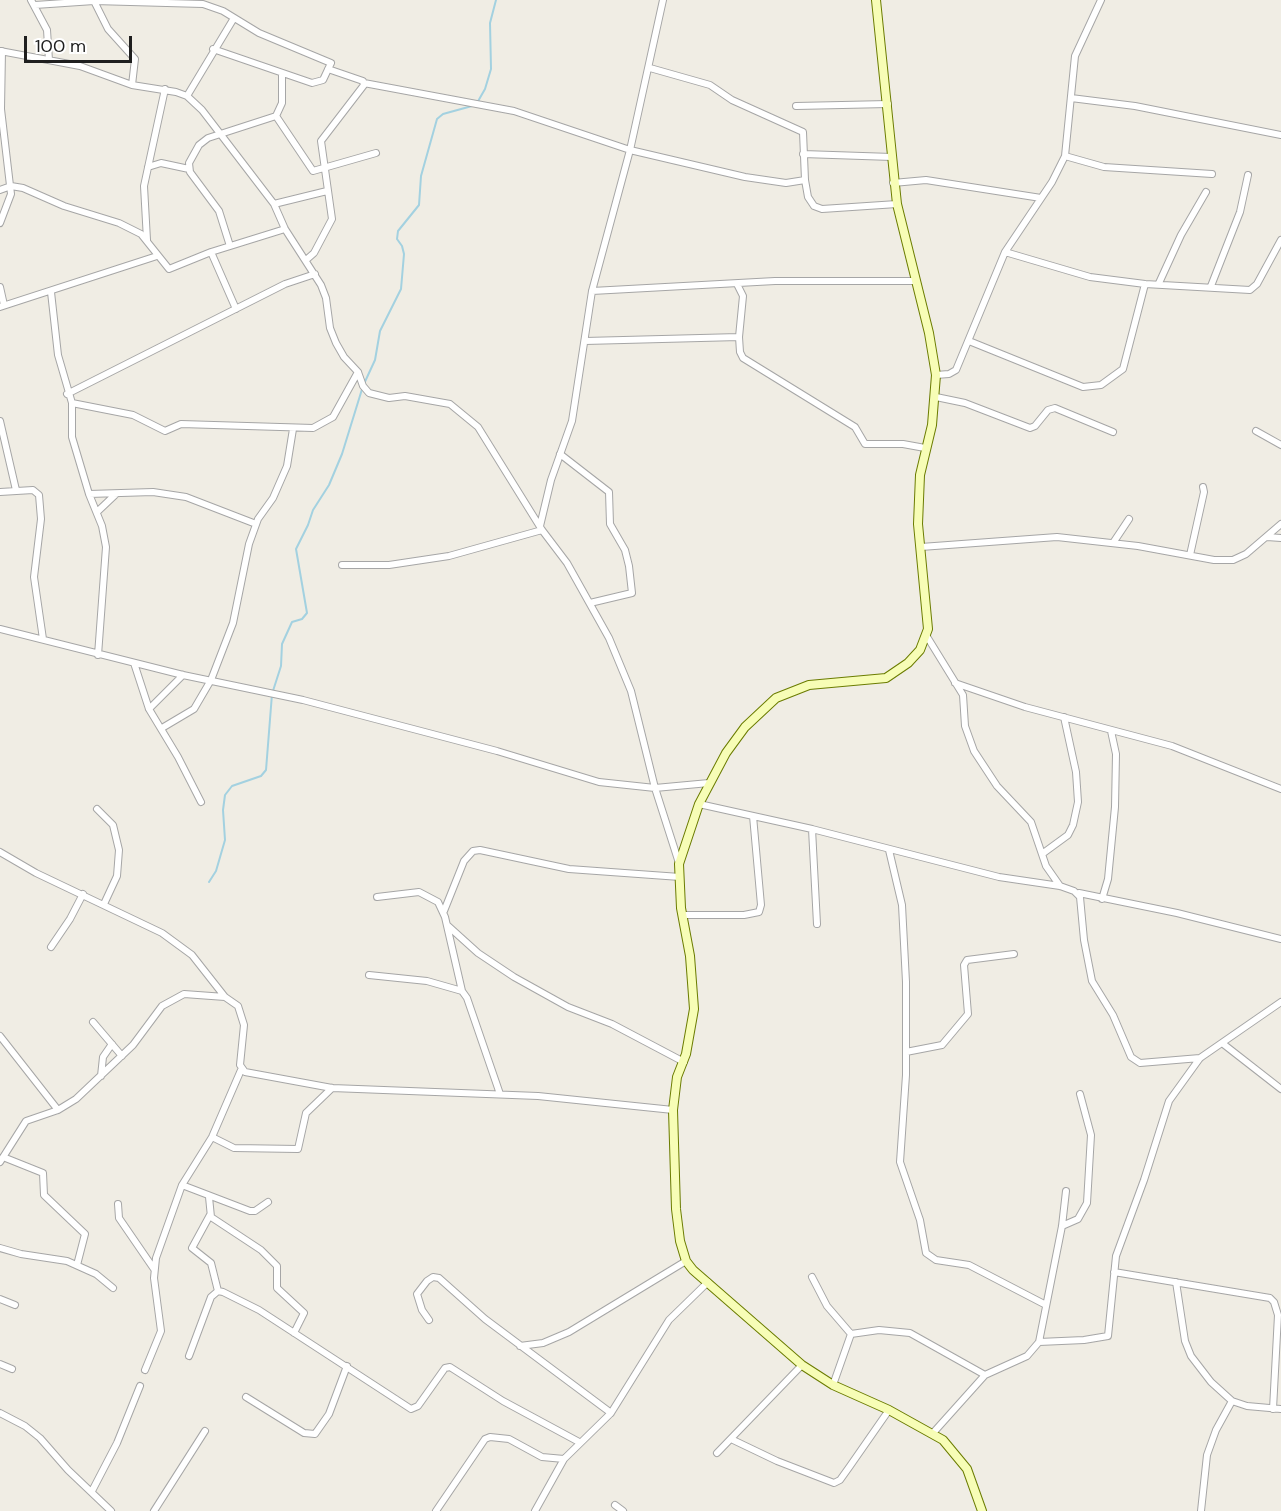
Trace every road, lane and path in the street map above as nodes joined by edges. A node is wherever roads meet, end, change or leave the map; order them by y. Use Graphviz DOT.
graph roads {
  1 [pos="663,0"];
  2 [pos="876,0"];
  3 [pos="1101,0"];
  4 [pos="94,1"];
  5 [pos="33,2"];
  6 [pos="44,2"];
  7 [pos="234,18"];
  8 [pos="213,49"];
  9 [pos="1,51"];
  10 [pos="49,60"];
  11 [pos="650,68"];
  12 [pos="328,69"];
  13 [pos="282,73"];
  14 [pos="364,83"];
  15 [pos="132,85"];
  16 [pos="165,89"];
  17 [pos="187,96"];
  18 [pos="1071,98"];
  19 [pos="888,104"];
  20 [pos="796,106"];
  21 [pos="276,116"];
  22 [pos="220,133"];
  23 [pos="1281,135"];
  24 [pos="630,150"];
  25 [pos="376,153"];
  26 [pos="803,154"];
  27 [pos="1065,156"];
  28 [pos="892,157"];
  29 [pos="148,167"];
  30 [pos="189,169"];
  31 [pos="324,169"];
  32 [pos="1212,174"];
  33 [pos="1248,175"];
  34 [pos="805,180"];
  35 [pos="893,183"];
  36 [pos="11,186"];
  37 [pos="0,190"];
  38 [pos="327,191"];
  39 [pos="1206,192"];
  40 [pos="1041,198"];
  41 [pos="274,204"];
  42 [pos="897,204"];
  43 [pos="0,224"];
  44 [pos="285,229"];
  45 [pos="147,240"];
  46 [pos="1281,240"];
  47 [pos="230,246"];
  48 [pos="211,252"];
  49 [pos="1005,252"];
  50 [pos="157,256"];
  51 [pos="306,260"];
  52 [pos="315,274"];
  53 [pos="915,281"];
  54 [pos="1159,283"];
  55 [pos="737,284"];
  56 [pos="1145,284"];
  57 [pos="1211,286"];
  58 [pos="0,287"];
  59 [pos="592,291"];
  60 [pos="51,292"];
  61 [pos="2,306"];
  62 [pos="236,309"];
  63 [pos="739,337"];
  64 [pos="585,341"];
  65 [pos="969,341"];
  66 [pos="358,372"];
  67 [pos="936,375"];
  68 [pos="68,394"];
  69 [pos="936,397"];
  70 [pos="72,404"];
  71 [pos="0,421"];
  72 [pos="293,429"];
  73 [pos="1256,431"];
  74 [pos="1113,432"];
  75 [pos="1281,445"];
  76 [pos="926,448"];
  77 [pos="560,454"];
  78 [pos="1203,487"];
  79 [pos="16,490"];
  80 [pos="0,492"];
  81 [pos="89,494"];
  82 [pos="117,494"];
  83 [pos="97,512"];
  84 [pos="1129,519"];
  85 [pos="256,524"];
  86 [pos="1281,524"];
  87 [pos="541,528"];
  88 [pos="1266,537"];
  89 [pos="1281,538"];
  90 [pos="1113,543"];
  91 [pos="921,547"];
  92 [pos="1190,555"];
  93 [pos="342,565"];
  94 [pos="590,603"];
  95 [pos="0,629"];
  96 [pos="926,634"];
  97 [pos="43,639"];
  98 [pos="98,655"];
  99 [pos="134,663"];
  100 [pos="183,675"];
  101 [pos="211,680"];
  102 [pos="955,683"];
  103 [pos="149,709"];
  104 [pos="1064,717"];
  105 [pos="162,728"];
  106 [pos="1111,731"];
  107 [pos="708,783"];
  108 [pos="655,788"];
  109 [pos="1281,789"];
  110 [pos="201,802"];
  111 [pos="699,804"];
  112 [pos="97,809"];
  113 [pos="753,816"];
  114 [pos="812,830"];
  115 [pos="889,850"];
  116 [pos="0,852"];
  117 [pos="1042,854"];
  118 [pos="680,864"];
  119 [pos="680,877"];
  120 [pos="1060,886"];
  121 [pos="1078,893"];
  122 [pos="83,894"];
  123 [pos="378,897"];
  124 [pos="1102,900"];
  125 [pos="104,904"];
  126 [pos="444,911"];
  127 [pos="682,915"];
  128 [pos="817,924"];
  129 [pos="447,926"];
  130 [pos="1281,939"];
  131 [pos="51,947"];
  132 [pos="1014,954"];
  133 [pos="369,975"];
  134 [pos="462,991"];
  135 [pos="225,997"];
  136 [pos="1281,1002"];
  137 [pos="93,1022"];
  138 [pos="0,1036"];
  139 [pos="1222,1043"];
  140 [pos="112,1044"];
  141 [pos="906,1052"];
  142 [pos="122,1056"];
  143 [pos="1200,1058"];
  144 [pos="684,1062"];
  145 [pos="241,1070"];
  146 [pos="100,1076"];
  147 [pos="332,1088"];
  148 [pos="1281,1089"];
  149 [pos="500,1094"];
  150 [pos="1080,1094"];
  151 [pos="58,1110"];
  152 [pos="673,1110"];
  153 [pos="212,1137"];
  154 [pos="2,1159"];
  155 [pos="182,1185"];
  156 [pos="1066,1191"];
  157 [pos="209,1197"];
  158 [pos="268,1202"];
  159 [pos="118,1204"];
  160 [pos="210,1215"];
  161 [pos="1062,1226"];
  162 [pos="0,1248"];
  163 [pos="686,1261"];
  164 [pos="76,1265"];
  165 [pos="153,1269"];
  166 [pos="1114,1272"];
  167 [pos="812,1277"];
  168 [pos="708,1282"];
  169 [pos="1176,1282"];
  170 [pos="113,1288"];
  171 [pos="218,1292"];
  172 [pos="0,1299"];
  173 [pos="15,1305"];
  174 [pos="1046,1305"];
  175 [pos="1279,1306"];
  176 [pos="429,1320"];
  177 [pos="294,1333"];
  178 [pos="851,1334"];
  179 [pos="1040,1342"];
  180 [pos="520,1346"];
  181 [pos="189,1356"];
  182 [pos="0,1364"];
  183 [pos="802,1365"];
  184 [pos="347,1366"];
  185 [pos="12,1369"];
  186 [pos="145,1370"];
  187 [pos="985,1376"];
  188 [pos="140,1386"];
  189 [pos="833,1386"];
  190 [pos="246,1397"];
  191 [pos="1232,1401"];
  192 [pos="1277,1409"];
  193 [pos="889,1410"];
  194 [pos="0,1413"];
  195 [pos="611,1413"];
  196 [pos="205,1431"];
  197 [pos="933,1433"];
  198 [pos="731,1439"];
  199 [pos="579,1442"];
  200 [pos="717,1453"];
  201 [pos="564,1459"];
  202 [pos="92,1491"];
  203 [pos="615,1505"];
  204 [pos="111,1511"];
  205 [pos="154,1511"];
  206 [pos="436,1511"];
  207 [pos="535,1511"];
  208 [pos="623,1511"];
  209 [pos="982,1511"];
  210 [pos="1201,1511"];
  1 -- 11 [label="street"];
  2 -- 19 [label="street"];
  3 -- 18 [label="street"];
  4 -- 6 [label="street"];
  4 -- 7 [label="street"];
  4 -- 15 [label="street"];
  5 -- 6 [label="street"];
  5 -- 10 [label="street"];
  7 -- 8 [label="street"];
  7 -- 12 [label="street"];
  8 -- 13 [label="street"];
  8 -- 17 [label="street"];
  9 -- 10 [label="street"];
  9 -- 36 [label="street"];
  10 -- 15 [label="street"];
  11 -- 24 [label="street"];
  11 -- 26 [label="street"];
  12 -- 13 [label="street"];
  12 -- 14 [label="street"];
  13 -- 21 [label="street"];
  14 -- 24 [label="street"];
  14 -- 31 [label="street"];
  15 -- 16 [label="street"];
  16 -- 17 [label="street"];
  16 -- 29 [label="street"];
  17 -- 22 [label="street"];
  18 -- 23 [label="street"];
  18 -- 27 [label="street"];
  19 -- 20 [label="street"];
  19 -- 28 [label="street"];
  21 -- 22 [label="street"];
  21 -- 31 [label="street"];
  22 -- 30 [label="street"];
  22 -- 41 [label="street"];
  24 -- 34 [label="street"];
  24 -- 59 [label="street"];
  25 -- 31 [label="street"];
  26 -- 28 [label="street"];
  26 -- 34 [label="street"];
  27 -- 32 [label="street"];
  27 -- 40 [label="street"];
  28 -- 35 [label="street"];
  29 -- 30 [label="street"];
  29 -- 45 [label="street"];
  30 -- 47 [label="street"];
  31 -- 38 [label="street"];
  33 -- 57 [label="street"];
  34 -- 42 [label="street"];
  35 -- 40 [label="street"];
  35 -- 42 [label="street"];
  36 -- 37 [label="street"];
  36 -- 43 [label="street"];
  36 -- 45 [label="street"];
  38 -- 41 [label="street"];
  38 -- 51 [label="street"];
  39 -- 54 [label="street"];
  40 -- 49 [label="street"];
  41 -- 44 [label="street"];
  42 -- 53 [label="street"];
  44 -- 47 [label="street"];
  44 -- 51 [label="street"];
  45 -- 50 [label="street"];
  46 -- 57 [label="street"];
  47 -- 48 [label="street"];
  48 -- 50 [label="street"];
  48 -- 62 [label="street"];
  49 -- 56 [label="street"];
  49 -- 65 [label="street"];
  50 -- 60 [label="street"];
  51 -- 52 [label="street"];
  52 -- 62 [label="street"];
  52 -- 66 [label="street"];
  53 -- 55 [label="street"];
  53 -- 67 [label="street"];
  54 -- 56 [label="street"];
  54 -- 57 [label="street"];
  55 -- 59 [label="street"];
  55 -- 63 [label="street"];
  56 -- 65 [label="street"];
  58 -- 61 [label="street"];
  59 -- 64 [label="street"];
  60 -- 61 [label="street"];
  60 -- 68 [label="street"];
  62 -- 68 [label="street"];
  63 -- 64 [label="street"];
  63 -- 76 [label="street"];
  64 -- 77 [label="street"];
  65 -- 67 [label="street"];
  66 -- 72 [label="street"];
  66 -- 87 [label="street"];
  67 -- 69 [label="street"];
  68 -- 70 [label="street"];
  69 -- 74 [label="street"];
  69 -- 76 [label="street"];
  70 -- 72 [label="street"];
  70 -- 81 [label="street"];
  71 -- 79 [label="street"];
  72 -- 85 [label="street"];
  73 -- 75 [label="street"];
  76 -- 91 [label="street"];
  77 -- 87 [label="street"];
  77 -- 94 [label="street"];
  78 -- 92 [label="street"];
  79 -- 80 [label="street"];
  79 -- 97 [label="street"];
  81 -- 82 [label="street"];
  81 -- 83 [label="street"];
  82 -- 83 [label="street"];
  82 -- 85 [label="street"];
  83 -- 98 [label="street"];
  84 -- 90 [label="street"];
  85 -- 101 [label="street"];
  86 -- 88 [label="street"];
  87 -- 93 [label="street"];
  87 -- 94 [label="street"];
  88 -- 89 [label="street"];
  88 -- 92 [label="street"];
  90 -- 91 [label="street"];
  90 -- 92 [label="street"];
  91 -- 96 [label="street"];
  94 -- 108 [label="street"];
  95 -- 97 [label="street"];
  96 -- 102 [label="street"];
  96 -- 107 [label="street"];
  97 -- 98 [label="street"];
  98 -- 99 [label="street"];
  99 -- 100 [label="street"];
  99 -- 103 [label="street"];
  100 -- 101 [label="street"];
  100 -- 103 [label="street"];
  101 -- 105 [label="street"];
  101 -- 108 [label="street"];
  102 -- 104 [label="street"];
  102 -- 117 [label="street"];
  103 -- 105 [label="street"];
  104 -- 106 [label="street"];
  104 -- 117 [label="street"];
  105 -- 110 [label="street"];
  106 -- 109 [label="street"];
  106 -- 124 [label="street"];
  107 -- 108 [label="street"];
  107 -- 111 [label="street"];
  108 -- 118 [label="street"];
  111 -- 113 [label="street"];
  111 -- 118 [label="street"];
  112 -- 125 [label="street"];
  113 -- 114 [label="street"];
  113 -- 127 [label="street"];
  114 -- 115 [label="street"];
  114 -- 128 [label="street"];
  115 -- 120 [label="street"];
  115 -- 141 [label="street"];
  116 -- 122 [label="street"];
  117 -- 120 [label="street"];
  118 -- 119 [label="street"];
  119 -- 126 [label="street"];
  119 -- 127 [label="street"];
  120 -- 121 [label="street"];
  121 -- 124 [label="street"];
  121 -- 143 [label="street"];
  122 -- 125 [label="street"];
  122 -- 131 [label="street"];
  123 -- 126 [label="street"];
  124 -- 130 [label="street"];
  125 -- 135 [label="street"];
  126 -- 129 [label="street"];
  127 -- 144 [label="street"];
  129 -- 134 [label="street"];
  129 -- 144 [label="street"];
  132 -- 141 [label="street"];
  133 -- 134 [label="street"];
  134 -- 149 [label="street"];
  135 -- 142 [label="street"];
  135 -- 145 [label="street"];
  136 -- 139 [label="street"];
  137 -- 140 [label="street"];
  138 -- 151 [label="street"];
  139 -- 143 [label="street"];
  139 -- 148 [label="street"];
  140 -- 142 [label="street"];
  140 -- 146 [label="street"];
  141 -- 174 [label="street"];
  142 -- 146 [label="street"];
  143 -- 166 [label="street"];
  144 -- 152 [label="street"];
  145 -- 147 [label="street"];
  145 -- 153 [label="street"];
  146 -- 151 [label="street"];
  147 -- 149 [label="street"];
  147 -- 153 [label="street"];
  149 -- 152 [label="street"];
  150 -- 161 [label="street"];
  151 -- 154 [label="street"];
  152 -- 163 [label="street"];
  153 -- 155 [label="street"];
  154 -- 164 [label="street"];
  155 -- 157 [label="street"];
  155 -- 165 [label="street"];
  156 -- 161 [label="street"];
  157 -- 158 [label="street"];
  157 -- 160 [label="street"];
  159 -- 165 [label="street"];
  160 -- 171 [label="street"];
  160 -- 177 [label="street"];
  161 -- 174 [label="street"];
  162 -- 164 [label="street"];
  163 -- 168 [label="street"];
  163 -- 180 [label="street"];
  164 -- 170 [label="street"];
  165 -- 186 [label="street"];
  166 -- 169 [label="street"];
  166 -- 179 [label="street"];
  167 -- 178 [label="street"];
  168 -- 183 [label="street"];
  168 -- 195 [label="street"];
  169 -- 175 [label="street"];
  169 -- 191 [label="street"];
  171 -- 177 [label="street"];
  171 -- 181 [label="street"];
  172 -- 173 [label="street"];
  174 -- 179 [label="street"];
  175 -- 192 [label="street"];
  176 -- 180 [label="street"];
  177 -- 184 [label="street"];
  178 -- 187 [label="street"];
  178 -- 189 [label="street"];
  179 -- 187 [label="street"];
  180 -- 195 [label="street"];
  182 -- 185 [label="street"];
  183 -- 189 [label="street"];
  183 -- 198 [label="street"];
  184 -- 190 [label="street"];
  184 -- 199 [label="street"];
  187 -- 197 [label="street"];
  188 -- 202 [label="street"];
  189 -- 193 [label="street"];
  191 -- 192 [label="street"];
  191 -- 210 [label="street"];
  193 -- 197 [label="street"];
  193 -- 198 [label="street"];
  194 -- 202 [label="street"];
  195 -- 199 [label="street"];
  196 -- 205 [label="street"];
  197 -- 209 [label="street"];
  198 -- 200 [label="street"];
  199 -- 201 [label="street"];
  201 -- 206 [label="street"];
  201 -- 207 [label="street"];
  202 -- 204 [label="street"];
  203 -- 208 [label="street"];
}
